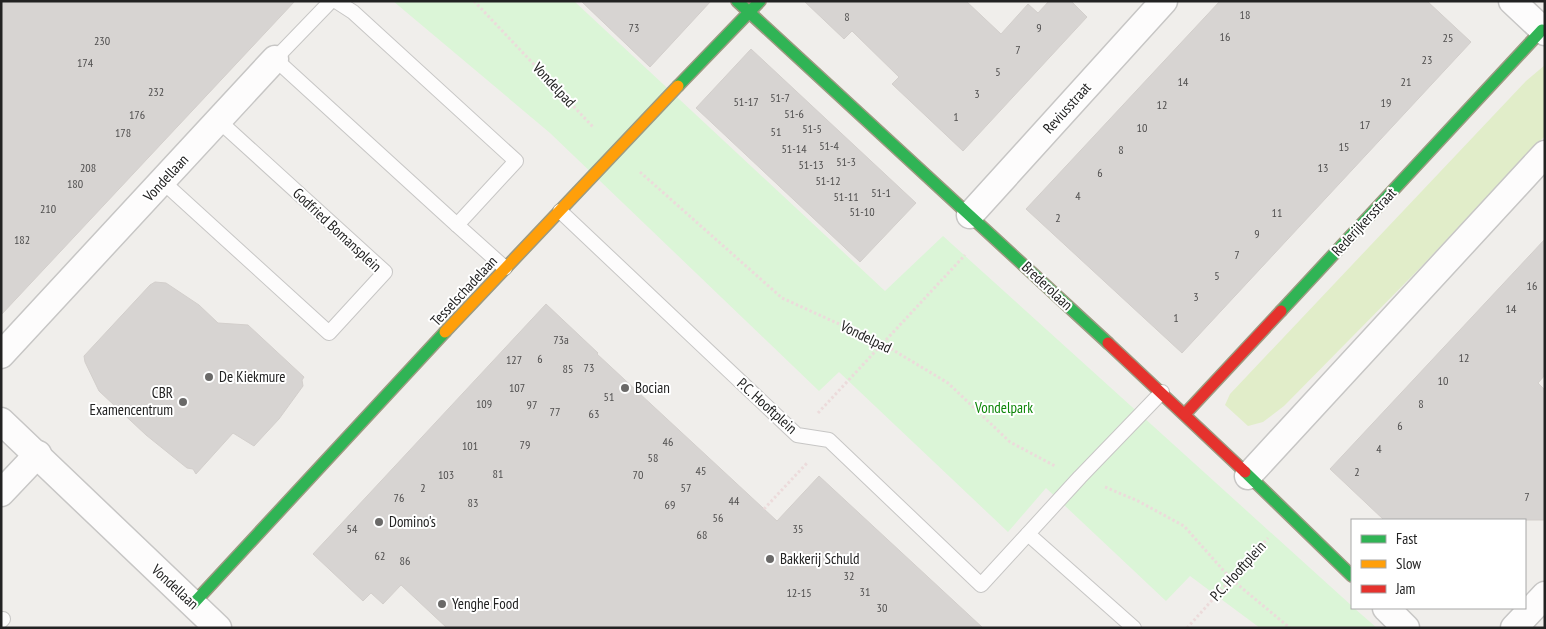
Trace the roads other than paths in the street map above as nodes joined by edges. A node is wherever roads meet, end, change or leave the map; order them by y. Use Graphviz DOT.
graph roads {
  1 [pos="331,1"];
  2 [pos="336,1"];
  3 [pos="737,1"];
  4 [pos="760,1"];
  5 [pos="1164,1"];
  6 [pos="1512,1"];
  7 [pos="750,12"];
  8 [pos="1544,31"];
  9 [pos="275,59"];
  10 [pos="218,121"];
  11 [pos="1545,154"];
  12 [pos="162,181"];
  13 [pos="560,211"];
  14 [pos="978,223"];
  15 [pos="457,225"];
  16 [pos="505,268"];
  17 [pos="1,355"];
  18 [pos="1162,392"];
  19 [pos="1185,414"];
  20 [pos="1,421"];
  21 [pos="38,454"];
  22 [pos="1248,476"];
  23 [pos="1,493"];
  24 [pos="1028,534"];
  25 [pos="1351,575"];
  26 [pos="1545,594"];
  27 [pos="193,604"];
  28 [pos="1387,609"];
  29 [pos="218,628"];
  30 [pos="1134,628"];
  31 [pos="1406,628"];
  32 [pos="1514,628"];
  1 -- 9 [label="lane, Vondellaan"];
  2 -- 15 [label="lane"];
  3 -- 7 [label="street, Brederolaan"];
  4 -- 7 [label="street, Tesselschadelaan"];
  5 -- 14 [label="street, Reviusstraat"];
  6 -- 8 [label="street"];
  7 -- 13 [label="street, Tesselschadelaan"];
  7 -- 14 [label="street, Brederolaan"];
  8 -- 19 [label="street, Rederijkersstraat"];
  9 -- 10 [label="street, Vondellaan"];
  9 -- 15 [label="lane"];
  10 -- 12 [label="street, Vondellaan"];
  10 -- 12 [label="lane, Godfried Bomansplein"];
  11 -- 22 [label="street"];
  12 -- 17 [label="street, Vondellaan"];
  13 -- 16 [label="street, Tesselschadelaan"];
  13 -- 24 [label="lane, P.C. Hooftplein"];
  14 -- 18 [label="street, Brederolaan"];
  15 -- 16 [label="lane"];
  16 -- 27 [label="street, Tesselschadelaan"];
  18 -- 19 [label="street, Brederolaan"];
  18 -- 24 [label="lane"];
  19 -- 22 [label="street, Brederolaan"];
  20 -- 21 [label="street, Vondellaan"];
  21 -- 23 [label="street"];
  21 -- 27 [label="street, Vondellaan"];
  22 -- 25 [label="street, Brederolaan"];
  24 -- 30 [label="lane"];
  26 -- 32 [label="street"];
  27 -- 29 [label="street, Vondellaan"];
  28 -- 31 [label="street"];
}
